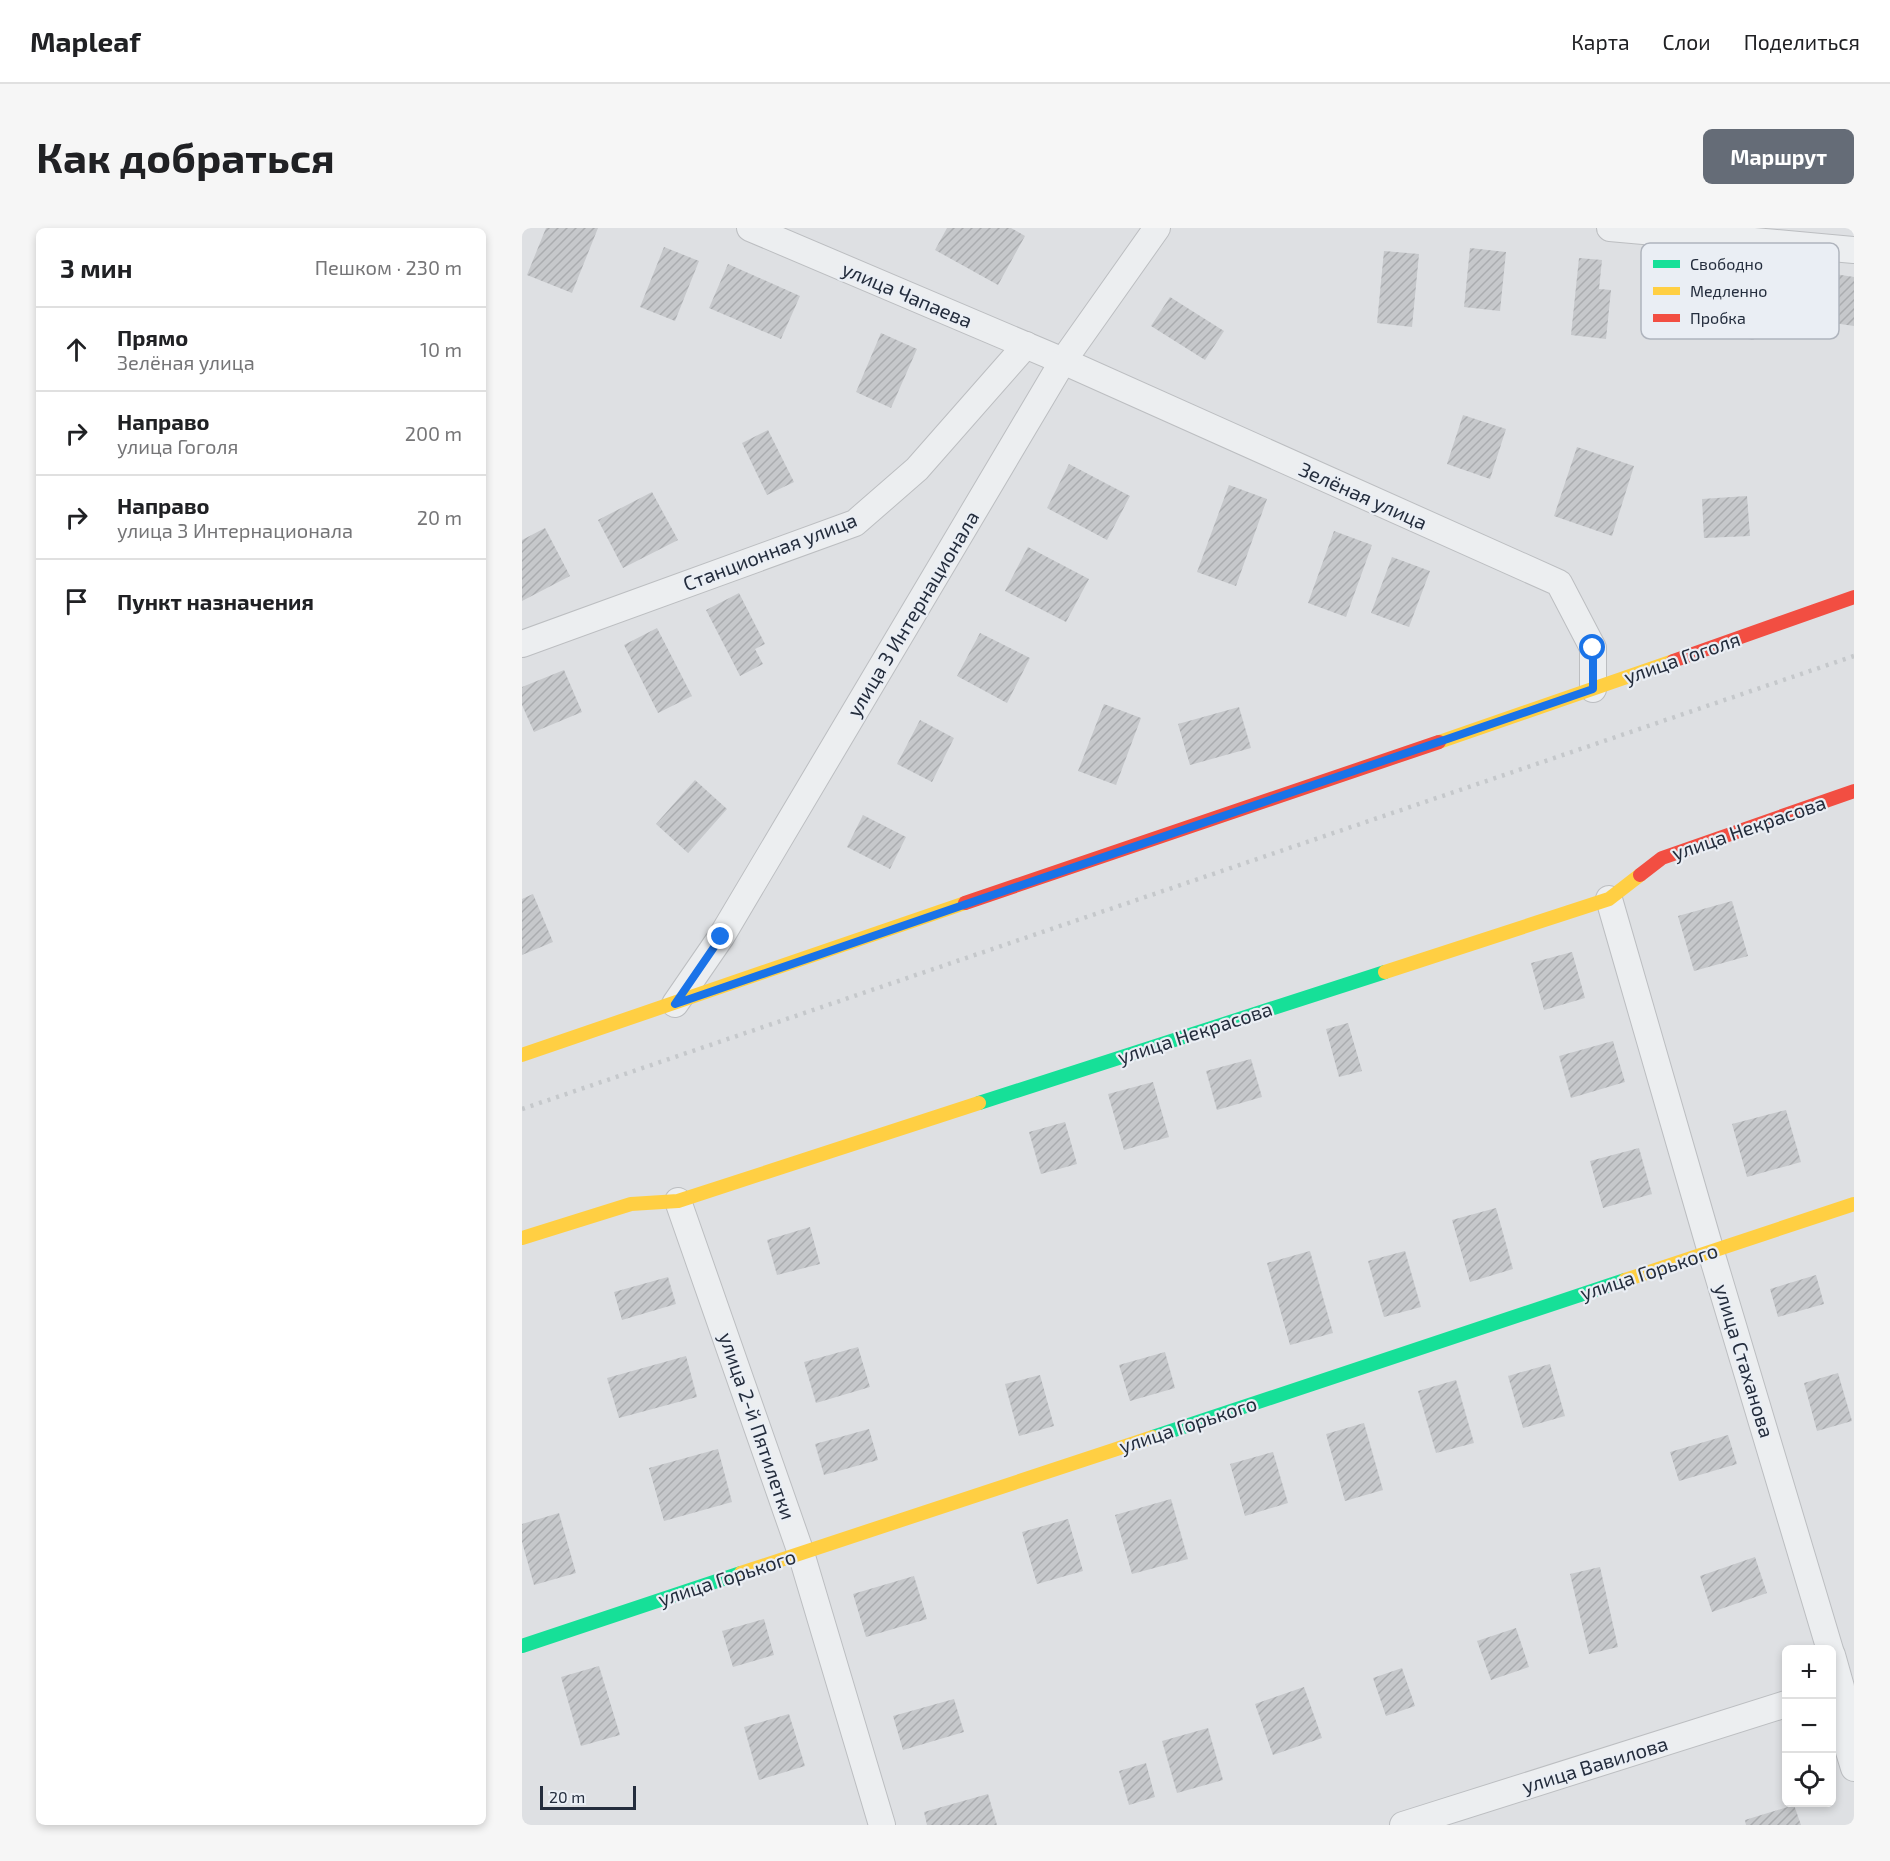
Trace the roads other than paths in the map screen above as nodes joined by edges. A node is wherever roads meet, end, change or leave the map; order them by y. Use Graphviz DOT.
graph roads {
  1 [pos="750,228"];
  2 [pos="1157,228"];
  3 [pos="1610,228"];
  4 [pos="1776,243"];
  5 [pos="1839,249"];
  6 [pos="1854,250"];
  7 [pos="1026,345"];
  8 [pos="1063,361"];
  9 [pos="1854,597"];
  10 [pos="522,644"];
  11 [pos="1593,689"];
  12 [pos="1854,791"];
  13 [pos="1608,899"];
  14 [pos="675,1004"];
  15 [pos="522,1055"];
  16 [pos="678,1201"];
  17 [pos="1854,1204"];
  18 [pos="522,1238"];
  19 [pos="1711,1252"];
  20 [pos="801,1553"];
  21 [pos="1829,1645"];
  22 [pos="522,1646"];
  23 [pos="1836,1668"];
  24 [pos="1842,1687"];
  25 [pos="1782,1705"];
  26 [pos="1854,1768"];
  27 [pos="882,1825"];
  28 [pos="1403,1825"];
  1 -- 7 [label="street, улица Чапаева"];
  2 -- 8 [label="street, улица 3 Интернационала"];
  3 -- 4 [label="street"];
  5 -- 6 [label="street"];
  7 -- 8 [label="street, улица Чапаева"];
  7 -- 10 [label="street, Станционная улица"];
  8 -- 11 [label="street, Зелёная улица"];
  8 -- 14 [label="street, улица 3 Интернационала"];
  9 -- 11 [label="street, улица Гоголя"];
  11 -- 14 [label="street, улица Гоголя"];
  12 -- 13 [label="street, улица Некрасова"];
  13 -- 16 [label="street, улица Некрасова"];
  13 -- 19 [label="street, улица Стаханова"];
  14 -- 15 [label="street, улица Гоголя"];
  16 -- 18 [label="street, улица Некрасова"];
  16 -- 20 [label="street, улица 2-й Пятилетки"];
  17 -- 19 [label="street, улица Горького"];
  19 -- 20 [label="street, улица Горького"];
  19 -- 21 [label="street, улица Стаханова"];
  20 -- 22 [label="street, улица Горького"];
  20 -- 27 [label="street, улица 2-й Пятилетки"];
  23 -- 24 [label="street"];
  24 -- 26 [label="street"];
  25 -- 28 [label="street, улица Вавилова"];
}
